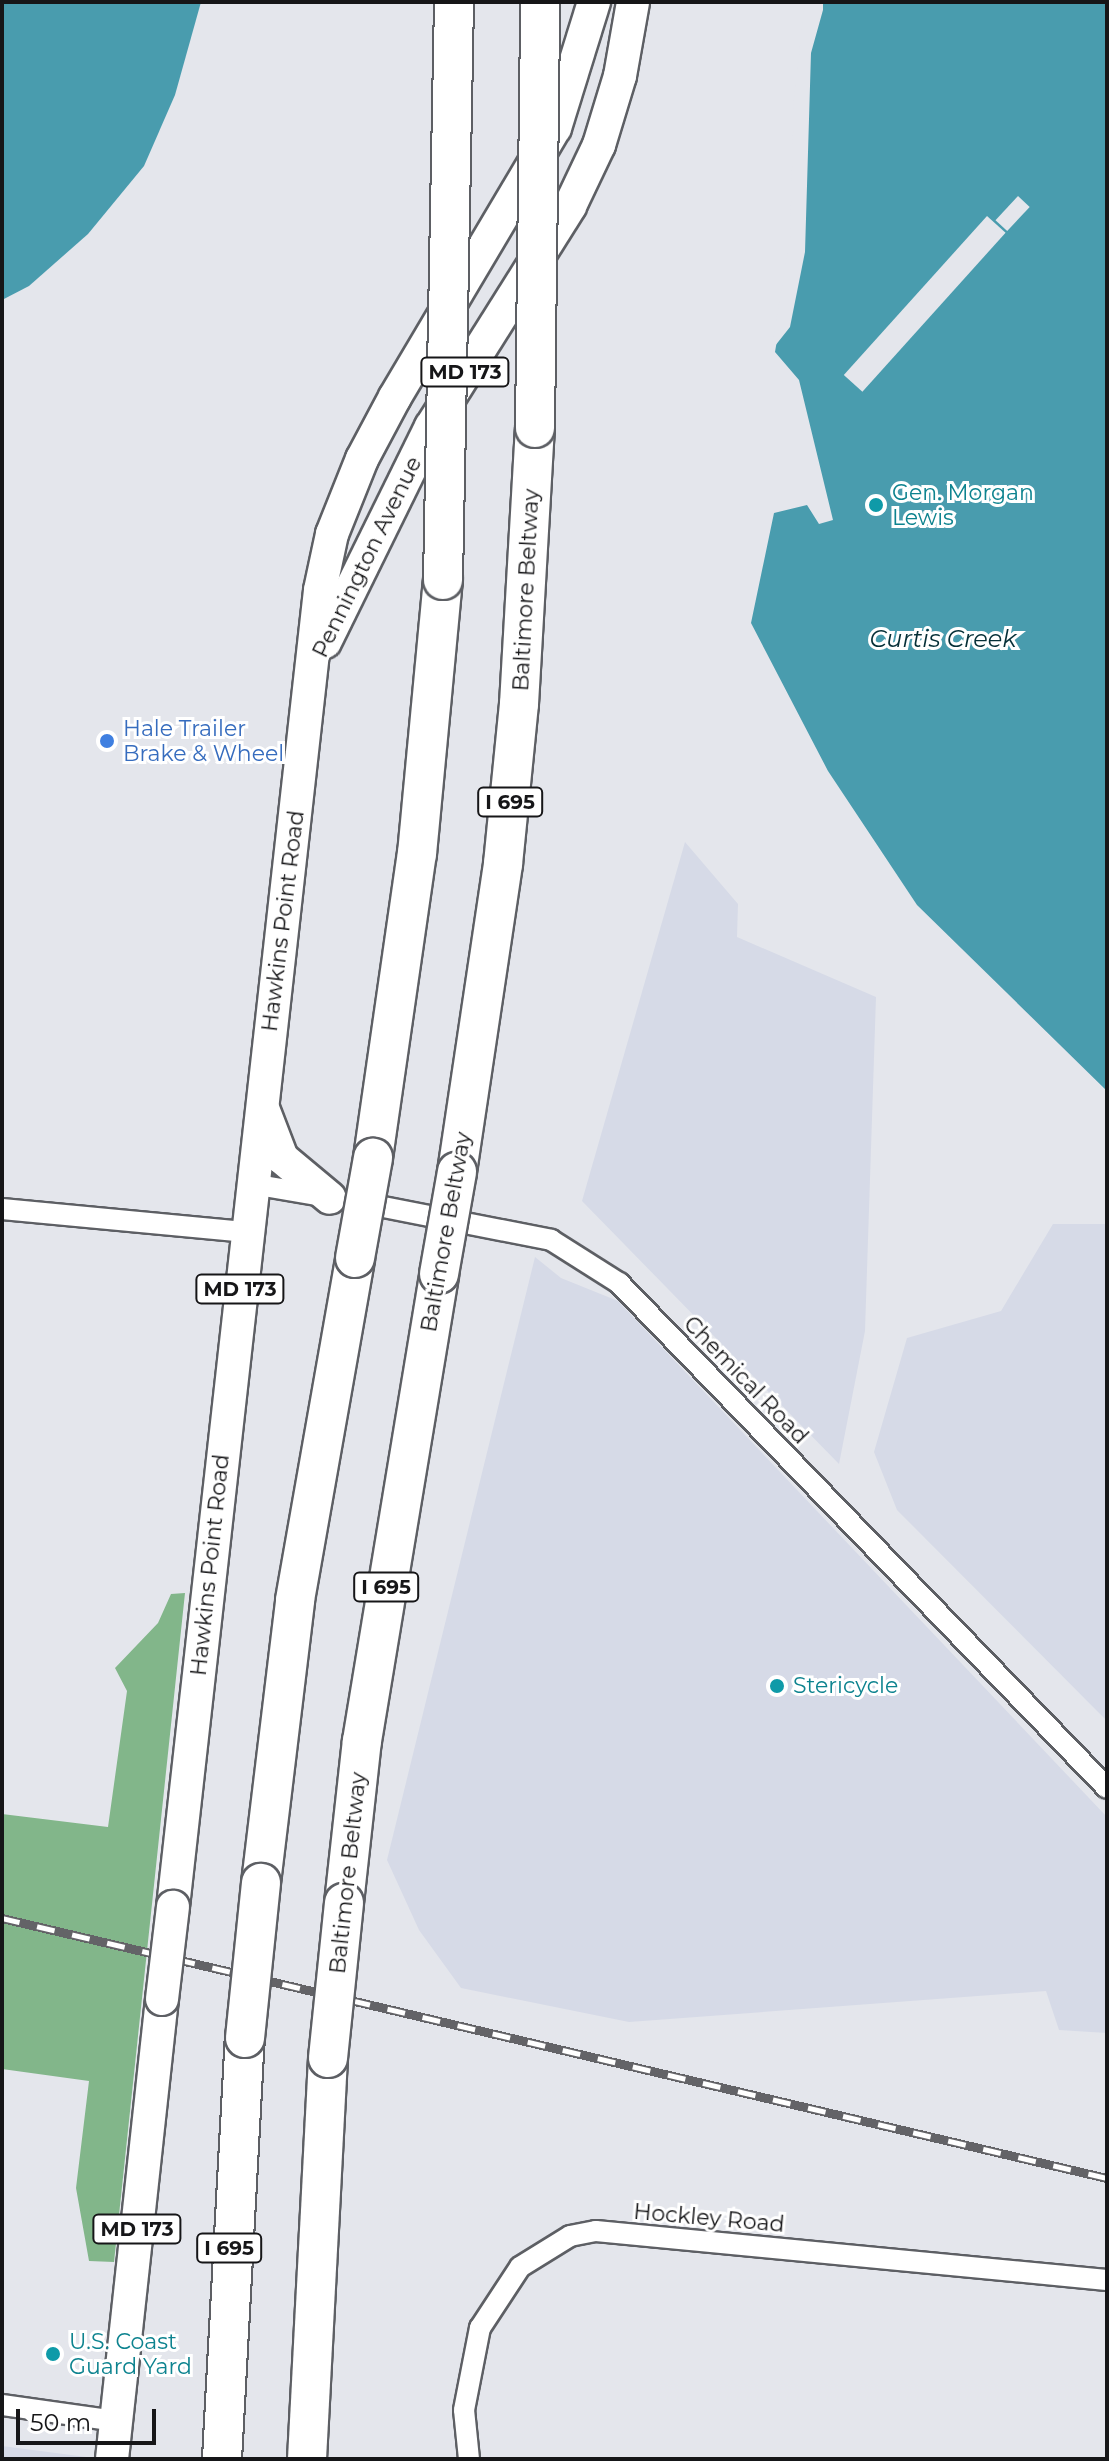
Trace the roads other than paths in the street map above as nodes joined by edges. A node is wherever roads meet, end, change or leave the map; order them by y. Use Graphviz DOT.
graph roads {
  1 [pos="454,2"];
  2 [pos="540,2"];
  3 [pos="594,2"];
  4 [pos="633,2"];
  5 [pos="313,671"];
  6 [pos="261,1105"];
  7 [pos="252,1184"];
  8 [pos="330,1198"];
  9 [pos="2,1209"];
  10 [pos="247,1232"];
  11 [pos="1107,1788"];
  12 [pos="1107,2280"];
  13 [pos="2,2405"];
  14 [pos="116,2421"];
  15 [pos="112,2459"];
  16 [pos="222,2459"];
  17 [pos="307,2459"];
  18 [pos="469,2459"];
  1 -- 16 [label="highway, I 695, bridge"];
  2 -- 17 [label="highway, Baltimore Beltway / I 695, bridge"];
  3 -- 5 [label="main road, Pennington Avenue / MD 173"];
  4 -- 5 [label="main road, Pennington Avenue / MD 173"];
  5 -- 6 [label="main road, Hawkins Point Road / MD 173"];
  6 -- 7 [label="main road, Hawkins Point Road / MD 173"];
  6 -- 8 [label="main road"];
  7 -- 8 [label="street, Chemical Road"];
  7 -- 10 [label="main road, Hawkins Point Road / MD 173"];
  8 -- 11 [label="street, Chemical Road"];
  9 -- 10 [label="street"];
  10 -- 14 [label="main road, Hawkins Point Road / MD 173, bridge"];
  12 -- 18 [label="street, Hockley Road"];
  13 -- 14 [label="street"];
  14 -- 15 [label="main road, Hawkins Point Road / MD 173"];
}
